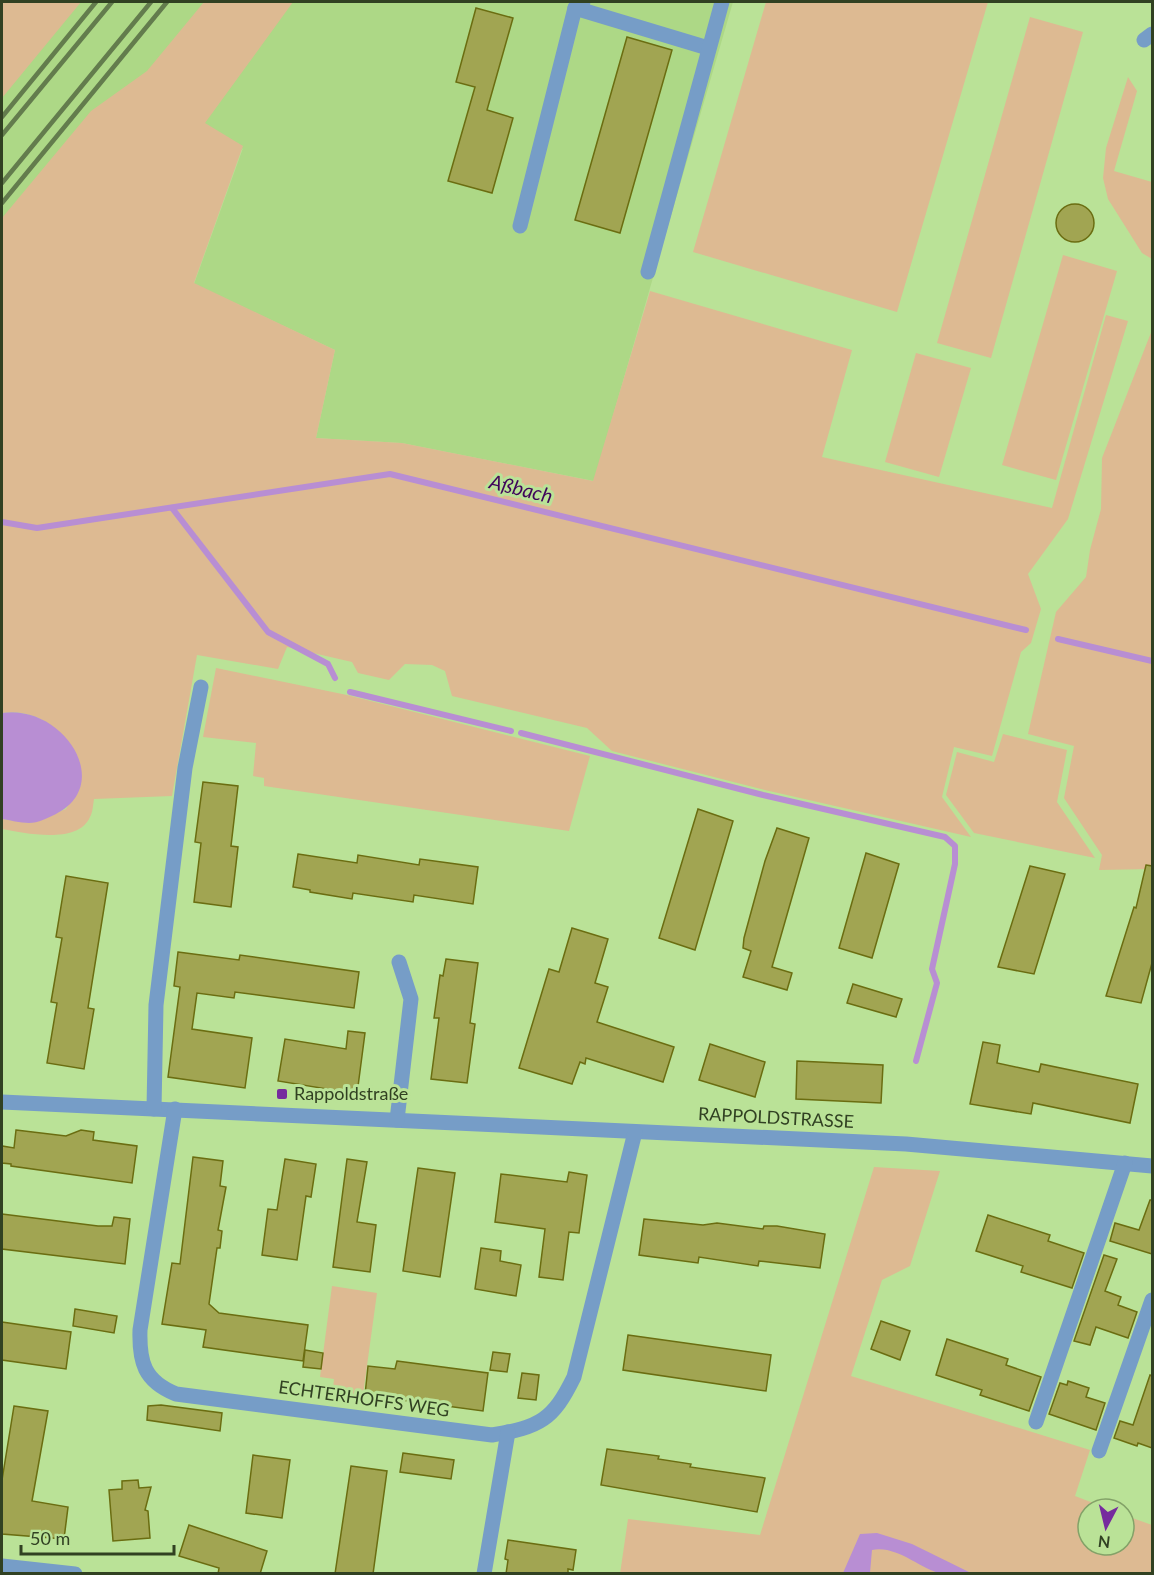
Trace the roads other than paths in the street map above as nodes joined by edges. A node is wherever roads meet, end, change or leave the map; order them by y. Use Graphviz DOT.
graph roads {
  1 [pos="722,2"];
  2 [pos="579,5"];
  3 [pos="708,48"];
  4 [pos="520,226"];
  5 [pos="648,272"];
  6 [pos="201,687"];
  7 [pos="399,962"];
  8 [pos="2,1102"];
  9 [pos="154,1109"];
  10 [pos="175,1110"];
  11 [pos="397,1120"];
  12 [pos="636,1132"];
  13 [pos="1125,1163"];
  14 [pos="1152,1166"];
  15 [pos="1152,1300"];
  16 [pos="1036,1422"];
  17 [pos="508,1432"];
  18 [pos="1099,1451"];
  19 [pos="2,1566"];
  20 [pos="75,1574"];
  21 [pos="484,1574"];
  1 -- 3 [label="street"];
  2 -- 3 [label="street"];
  2 -- 4 [label="street"];
  3 -- 5 [label="street"];
  6 -- 9 [label="street"];
  7 -- 11 [label="street"];
  8 -- 9 [label="street, RAPPOLDSTRASSE"];
  9 -- 10 [label="street, RAPPOLDSTRASSE"];
  10 -- 11 [label="street, RAPPOLDSTRASSE"];
  10 -- 17 [label="street, ECHTERHOFFS WEG"];
  11 -- 12 [label="street, RAPPOLDSTRASSE"];
  12 -- 13 [label="street, RAPPOLDSTRASSE"];
  12 -- 17 [label="street, ECHTERHOFFS WEG"];
  13 -- 14 [label="street, RAPPOLDSTRASSE"];
  13 -- 16 [label="street"];
  15 -- 18 [label="street"];
  17 -- 21 [label="street"];
  19 -- 20 [label="street"];
}
